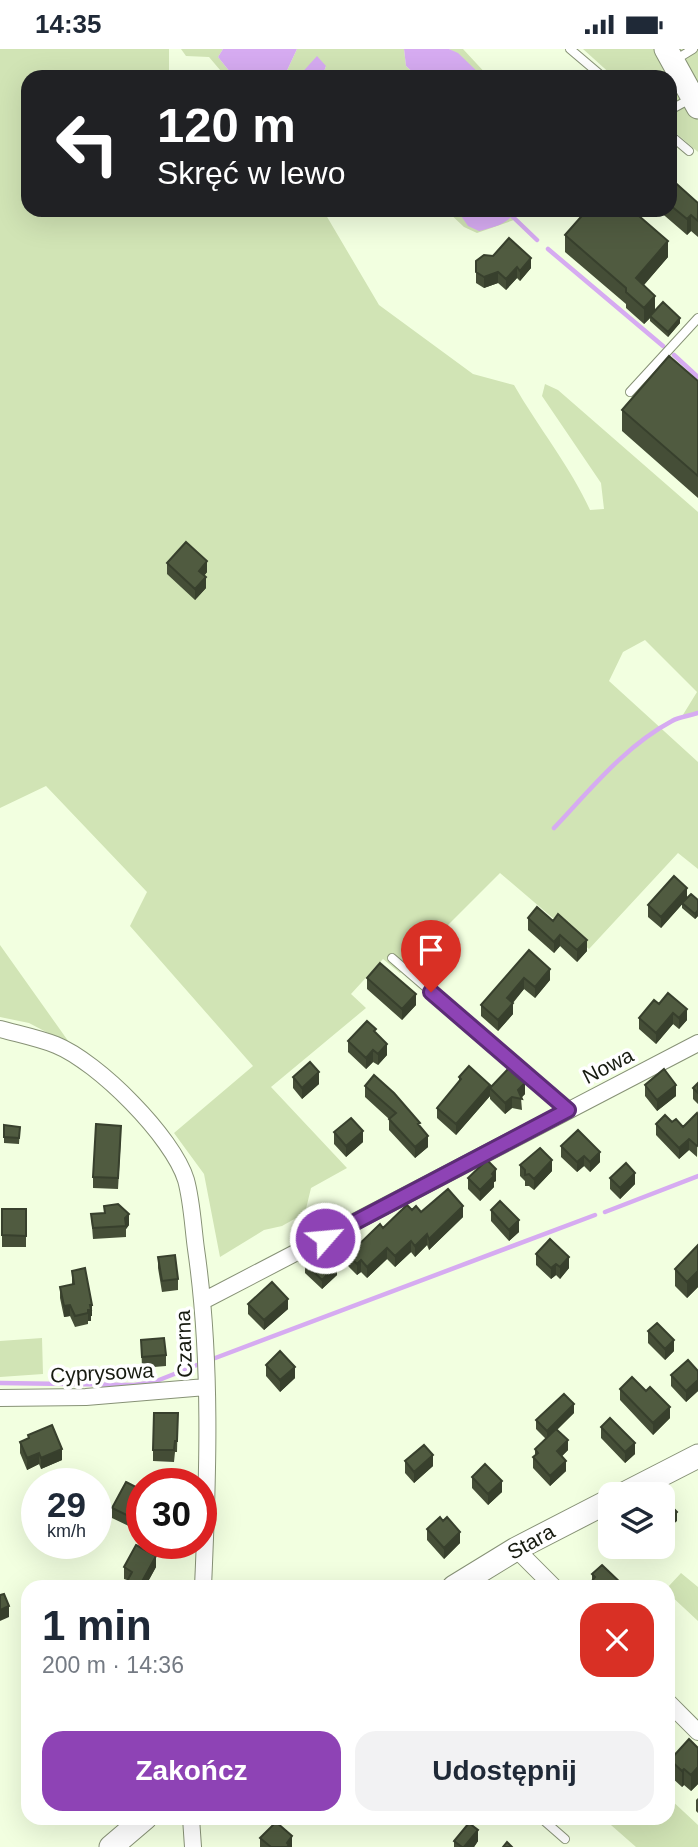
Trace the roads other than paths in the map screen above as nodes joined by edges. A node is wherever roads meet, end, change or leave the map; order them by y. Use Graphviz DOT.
graph roads {
  1 [pos="570,49"];
  2 [pos="693,49"];
  3 [pos="669,55"];
  4 [pos="595,70"];
  5 [pos="695,102"];
  6 [pos="677,108"];
  7 [pos="677,141"];
  8 [pos="689,151"];
  9 [pos="698,318"];
  10 [pos="630,392"];
  11 [pos="392,958"];
  12 [pos="0,1029"];
  13 [pos="698,1043"];
  14 [pos="568,1110"];
  15 [pos="203,1301"];
  16 [pos="206,1387"];
  17 [pos="0,1398"];
  18 [pos="698,1456"];
  19 [pos="647,1482"];
  20 [pos="598,1507"];
  21 [pos="516,1549"];
  22 [pos="203,1580"];
  23 [pos="465,1580"];
  24 [pos="547,1580"];
  25 [pos="675,1709"];
  26 [pos="698,1732"];
  27 [pos="137,1825"];
  28 [pos="191,1825"];
  29 [pos="549,1825"];
  30 [pos="565,1839"];
  31 [pos="111,1847"];
  32 [pos="193,1847"];
  1 -- 4 [label="lane"];
  2 -- 3 [label="lane"];
  3 -- 5 [label="street"];
  5 -- 6 [label="lane"];
  7 -- 8 [label="lane"];
  9 -- 10 [label="lane"];
  11 -- 14 [label="lane"];
  12 -- 15 [label="street, Czarna"];
  13 -- 14 [label="street, Nowa"];
  14 -- 15 [label="street, Nowa"];
  15 -- 16 [label="street, Czarna"];
  16 -- 17 [label="street, Cyprysowa"];
  16 -- 22 [label="street, Czarna"];
  18 -- 19 [label="street"];
  20 -- 21 [label="street, Stara"];
  21 -- 23 [label="street, Stara"];
  21 -- 24 [label="street"];
  25 -- 26 [label="street"];
  27 -- 31 [label="street"];
  28 -- 32 [label="street"];
  29 -- 30 [label="lane"];
}
